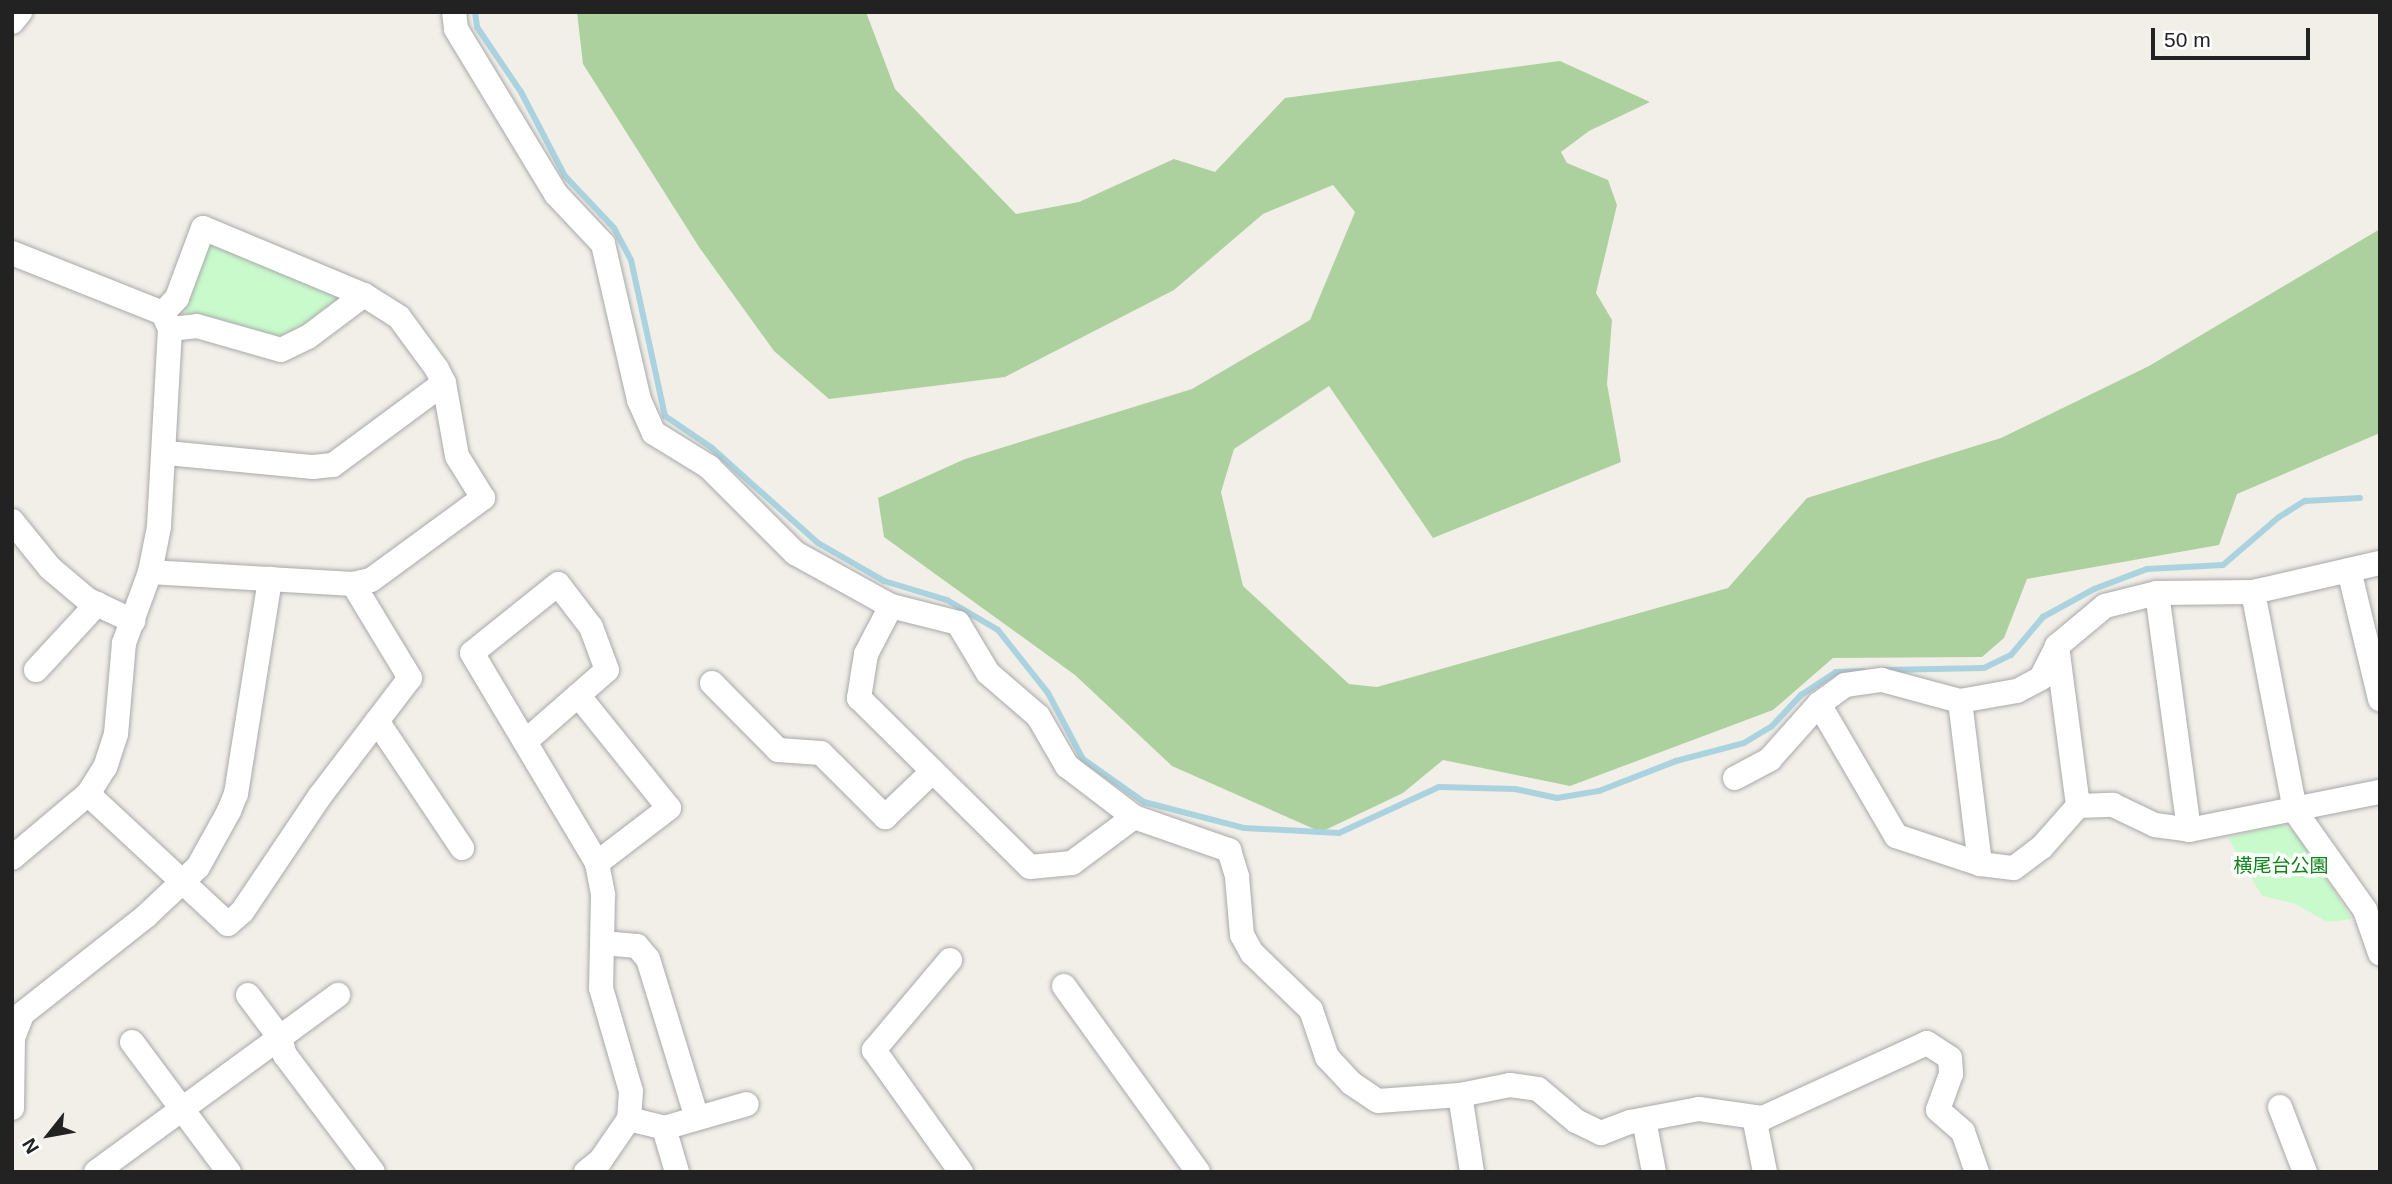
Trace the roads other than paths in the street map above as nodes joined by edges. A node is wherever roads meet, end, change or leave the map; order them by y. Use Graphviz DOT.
graph roads {
  1 [pos="19,12"];
  2 [pos="453,12"];
  3 [pos="12,22"];
  4 [pos="12,253"];
  5 [pos="364,295"];
  6 [pos="167,321"];
  7 [pos="444,383"];
  8 [pos="167,453"];
  9 [pos="12,521"];
  10 [pos="2380,563"];
  11 [pos="2349,570"];
  12 [pos="150,572"];
  13 [pos="270,579"];
  14 [pos="353,584"];
  15 [pos="2253,592"];
  16 [pos="2157,593"];
  17 [pos="97,604"];
  18 [pos="891,606"];
  19 [pos="133,621"];
  20 [pos="2057,646"];
  21 [pos="36,670"];
  22 [pos="712,683"];
  23 [pos="578,695"];
  24 [pos="2380,699"];
  25 [pos="1960,701"];
  26 [pos="1819,704"];
  27 [pos="377,721"];
  28 [pos="527,740"];
  29 [pos="933,771"];
  30 [pos="1735,778"];
  31 [pos="2380,792"];
  32 [pos="88,794"];
  33 [pos="2078,806"];
  34 [pos="2295,811"];
  35 [pos="1134,817"];
  36 [pos="2189,830"];
  37 [pos="462,848"];
  38 [pos="12,858"];
  39 [pos="597,863"];
  40 [pos="1980,864"];
  41 [pos="181,881"];
  42 [pos="603,943"];
  43 [pos="2380,953"];
  44 [pos="950,960"];
  45 [pos="1064,986"];
  46 [pos="248,995"];
  47 [pos="338,995"];
  48 [pos="280,1038"];
  49 [pos="132,1042"];
  50 [pos="1461,1095"];
  51 [pos="747,1104"];
  52 [pos="2280,1107"];
  53 [pos="12,1108"];
  54 [pos="182,1109"];
  55 [pos="1754,1117"];
  56 [pos="698,1118"];
  57 [pos="629,1119"];
  58 [pos="1644,1120"];
  59 [pos="664,1128"];
  60 [pos="96,1172"];
  61 [pos="229,1172"];
  62 [pos="373,1172"];
  63 [pos="586,1172"];
  64 [pos="677,1172"];
  65 [pos="961,1172"];
  66 [pos="1198,1172"];
  67 [pos="1472,1172"];
  68 [pos="1654,1172"];
  69 [pos="1765,1172"];
  70 [pos="1978,1172"];
  71 [pos="2305,1172"];
  1 -- 3 [label="street"];
  2 -- 18 [label="street"];
  4 -- 6 [label="street"];
  5 -- 6 [label="street"];
  5 -- 6 [label="street"];
  5 -- 7 [label="street"];
  6 -- 8 [label="street"];
  7 -- 8 [label="street"];
  7 -- 14 [label="street"];
  8 -- 12 [label="street"];
  9 -- 17 [label="street"];
  10 -- 11 [label="street"];
  11 -- 15 [label="street"];
  11 -- 24 [label="street"];
  12 -- 13 [label="street"];
  12 -- 19 [label="street"];
  13 -- 14 [label="street"];
  13 -- 41 [label="street"];
  14 -- 27 [label="street"];
  15 -- 16 [label="street"];
  15 -- 34 [label="street"];
  16 -- 20 [label="street"];
  16 -- 36 [label="street"];
  17 -- 19 [label="street"];
  17 -- 21 [label="street"];
  18 -- 29 [label="street"];
  18 -- 35 [label="street"];
  19 -- 32 [label="street"];
  20 -- 25 [label="street"];
  20 -- 33 [label="street"];
  22 -- 29 [label="street"];
  23 -- 28 [label="street"];
  23 -- 28 [label="street"];
  23 -- 39 [label="street"];
  25 -- 26 [label="street"];
  25 -- 40 [label="street"];
  26 -- 30 [label="street"];
  26 -- 40 [label="street"];
  27 -- 37 [label="street"];
  27 -- 41 [label="street"];
  28 -- 39 [label="street"];
  29 -- 35 [label="street"];
  31 -- 34 [label="street"];
  32 -- 38 [label="street"];
  32 -- 41 [label="street"];
  33 -- 36 [label="street"];
  33 -- 40 [label="street"];
  34 -- 36 [label="street"];
  34 -- 43 [label="street"];
  35 -- 50 [label="street"];
  39 -- 42 [label="street"];
  41 -- 53 [label="street"];
  42 -- 56 [label="street"];
  42 -- 57 [label="street"];
  44 -- 65 [label="street"];
  45 -- 66 [label="street"];
  46 -- 48 [label="street"];
  47 -- 48 [label="street"];
  48 -- 54 [label="street"];
  48 -- 62 [label="street"];
  49 -- 54 [label="street"];
  50 -- 58 [label="street"];
  50 -- 67 [label="street"];
  51 -- 56 [label="street"];
  52 -- 71 [label="street"];
  54 -- 60 [label="street"];
  54 -- 61 [label="street"];
  55 -- 58 [label="street"];
  55 -- 69 [label="street"];
  55 -- 70 [label="street"];
  56 -- 59 [label="street"];
  57 -- 59 [label="street"];
  57 -- 63 [label="street"];
  58 -- 68 [label="street"];
  59 -- 64 [label="street"];
}
